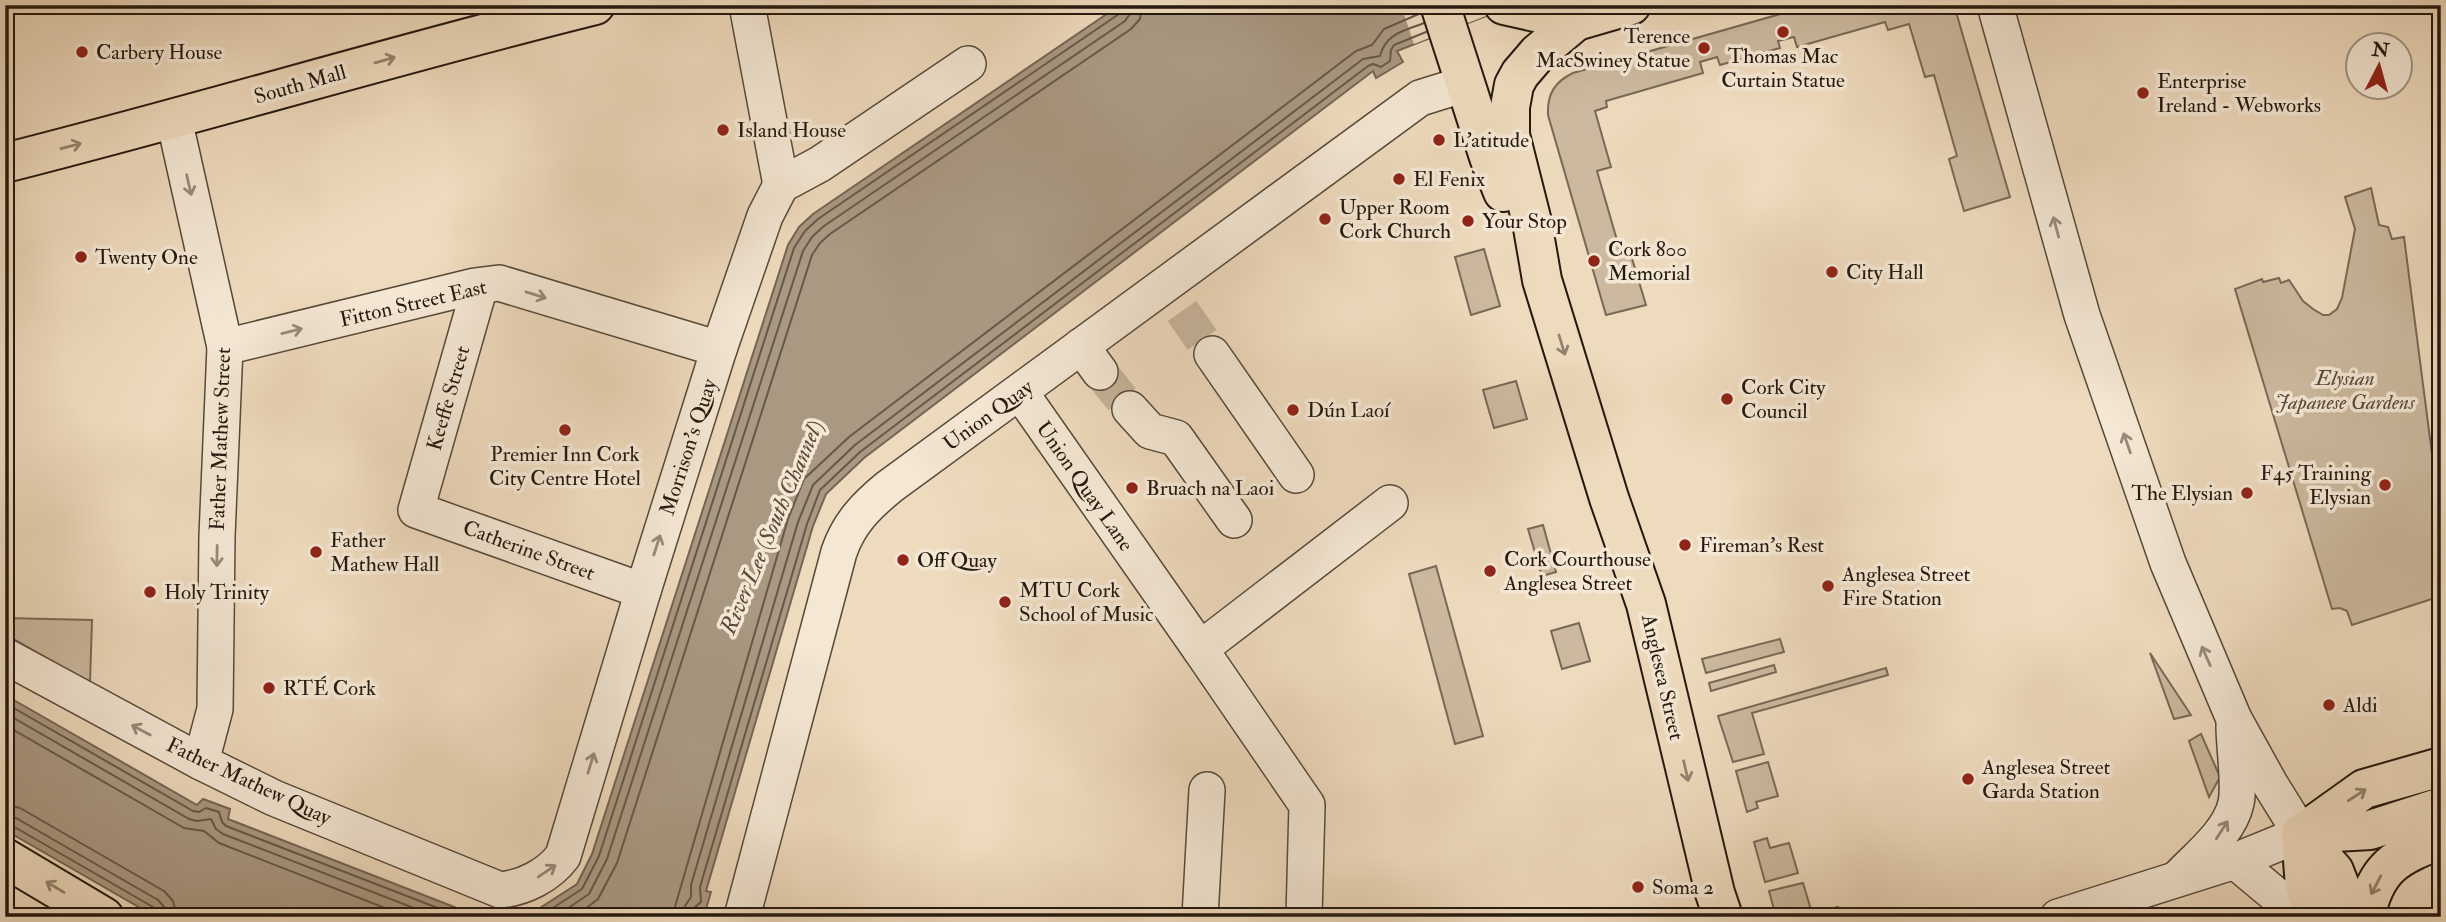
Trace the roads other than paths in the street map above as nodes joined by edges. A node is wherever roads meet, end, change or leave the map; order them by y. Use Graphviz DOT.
graph roads {
  1 [pos="595,5"];
  2 [pos="747,5"];
  3 [pos="1630,5"];
  4 [pos="1995,5"];
  5 [pos="1506,6"];
  6 [pos="1444,18"];
  7 [pos="1576,21"];
  8 [pos="968,64"];
  9 [pos="1465,84"];
  10 [pos="174,119"];
  11 [pos="5,163"];
  12 [pos="781,185"];
  13 [pos="1542,280"];
  14 [pos="480,286"];
  15 [pos="225,347"];
  16 [pos="719,349"];
  17 [pos="1212,354"];
  18 [pos="1020,392"];
  19 [pos="1130,409"];
  20 [pos="1296,475"];
  21 [pos="1390,503"];
  22 [pos="416,510"];
  23 [pos="1234,520"];
  24 [pos="643,591"];
  25 [pos="1200,649"];
  26 [pos="5,656"];
  27 [pos="2234,719"];
  28 [pos="201,762"];
  29 [pos="2441,767"];
  30 [pos="1207,790"];
  31 [pos="2441,807"];
  32 [pos="2301,834"];
  33 [pos="2441,839"];
  34 [pos="5,858"];
  35 [pos="2235,860"];
  36 [pos="2176,880"];
  37 [pos="500,890"];
  38 [pos="104,917"];
  39 [pos="742,917"];
  40 [pos="1199,917"];
  41 [pos="1304,917"];
  42 [pos="1723,917"];
  43 [pos="2058,917"];
  44 [pos="2291,917"];
  45 [pos="2315,917"];
  46 [pos="2352,917"];
  47 [pos="2365,917"];
  10 -- 1 [label="main road, South Mall, one-way"];
  2 -- 12 [label="street"];
  3 -- 7 [label="main road"];
  27 -- 4 [label="street, one-way"];
  5 -- 7 [label="main road"];
  6 -- 9 [label="main road, Anglesea Street"];
  7 -- 13 [label="main road, Anglesea Street"];
  8 -- 12 [label="street"];
  9 -- 13 [label="main road, Anglesea Street"];
  9 -- 18 [label="street, Union Quay"];
  11 -- 10 [label="main road, South Mall, one-way"];
  10 -- 15 [label="street, Father Mathew Street, one-way"];
  12 -- 16 [label="street, Morrison's Quay"];
  13 -- 42 [label="main road, Anglesea Street, one-way"];
  15 -- 14 [label="street, Fitton Street East, one-way"];
  14 -- 16 [label="street, Fitton Street East, one-way"];
  14 -- 22 [label="street, Keeffe Street"];
  15 -- 28 [label="street, Father Mathew Street, one-way"];
  24 -- 16 [label="street, Morrison's Quay, one-way"];
  17 -- 20 [label="street"];
  18 -- 25 [label="street, Union Quay Lane"];
  18 -- 39 [label="street, Union Quay"];
  19 -- 23 [label="street"];
  21 -- 25 [label="street"];
  22 -- 24 [label="street, Catherine Street"];
  37 -- 24 [label="street, Morrison's Quay, one-way"];
  25 -- 41 [label="street, Union Quay Lane"];
  28 -- 26 [label="street, Father Mathew Quay, one-way"];
  27 -- 32 [label="street"];
  36 -- 27 [label="street, one-way"];
  28 -- 37 [label="street, Father Mathew Quay"];
  32 -- 29 [label="main road, one-way"];
  30 -- 40 [label="street"];
  31 -- 32 [label="main road"];
  32 -- 35 [label="street"];
  32 -- 45 [label="main road"];
  32 -- 46 [label="main road"];
  33 -- 47 [label="main road, one-way"];
  38 -- 34 [label="main road, one-way"];
  35 -- 36 [label="street"];
  35 -- 44 [label="street"];
  36 -- 43 [label="street"];
}
